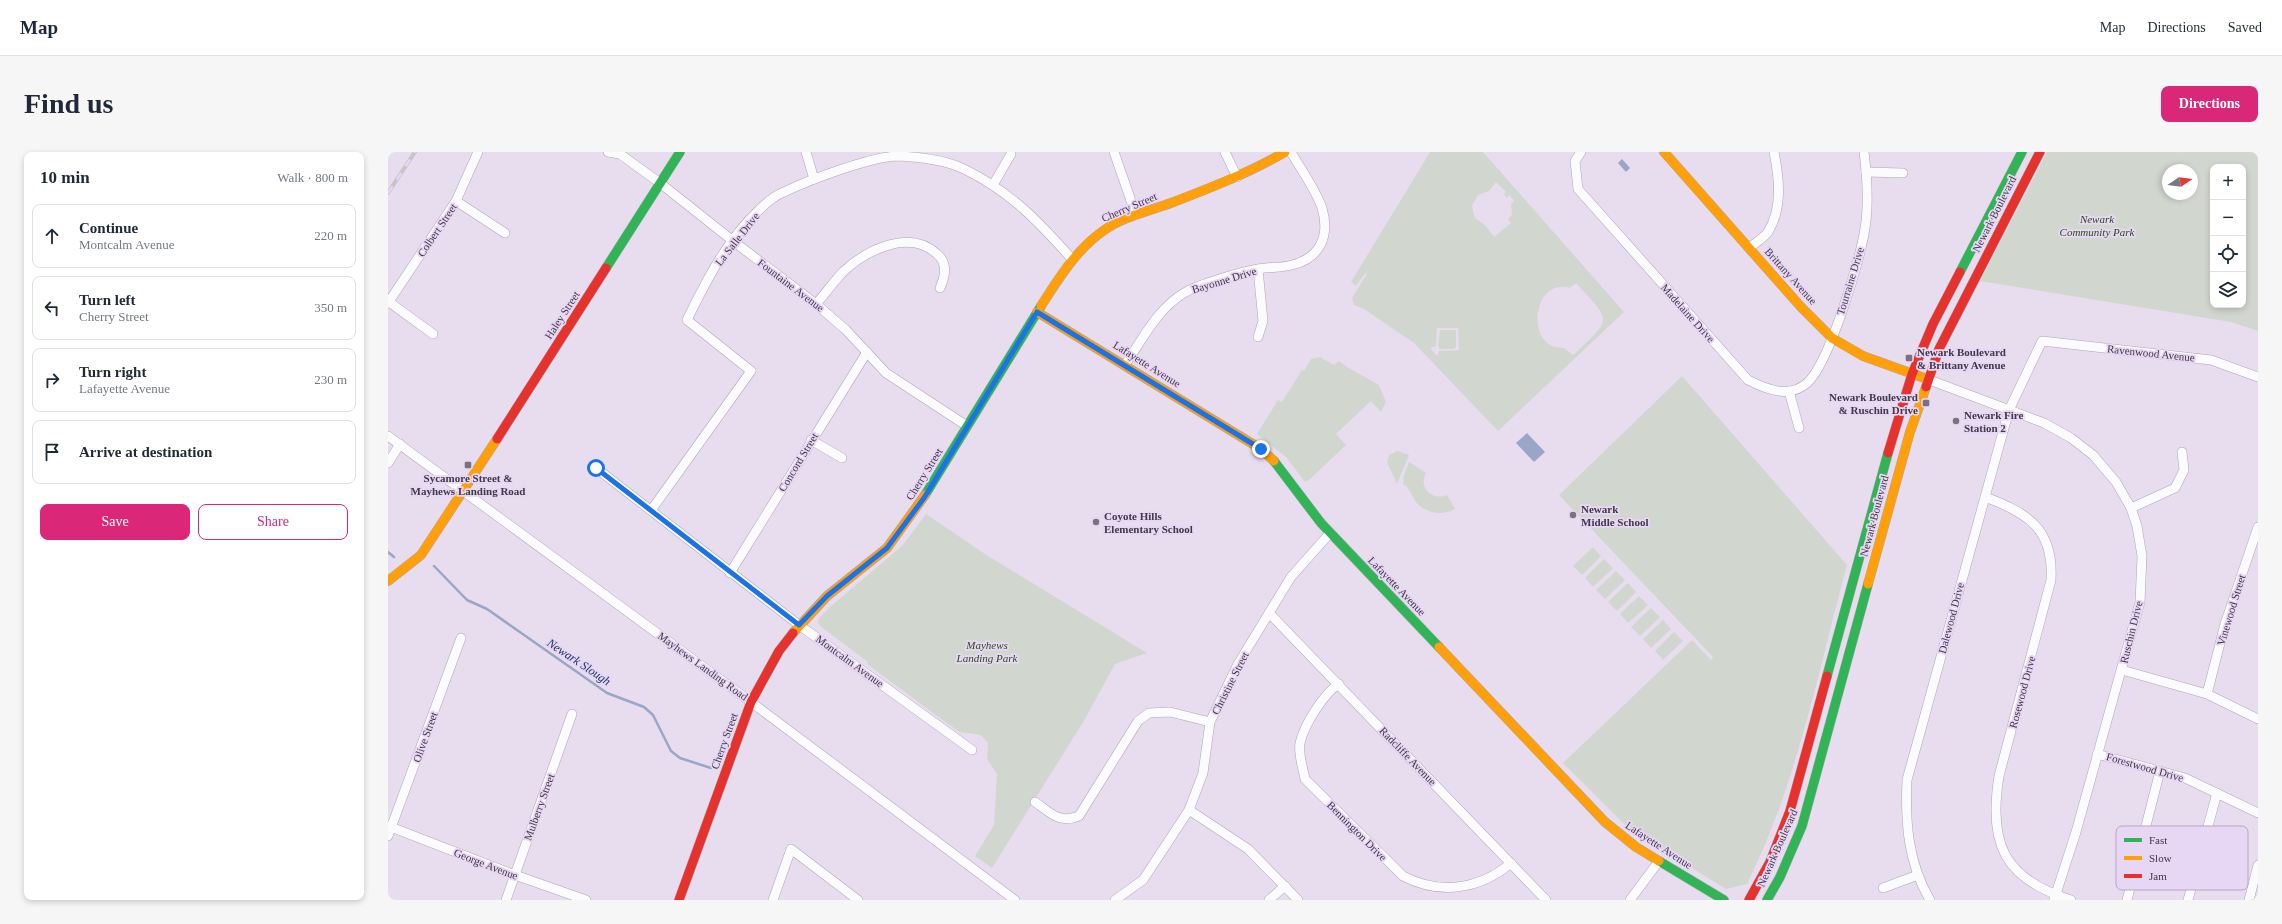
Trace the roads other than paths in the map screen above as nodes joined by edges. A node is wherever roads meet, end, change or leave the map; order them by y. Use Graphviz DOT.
graph roads {
  1 [pos="478,152"];
  2 [pos="608,152"];
  3 [pos="680,152"];
  4 [pos="806,152"];
  5 [pos="1114,152"];
  6 [pos="1225,152"];
  7 [pos="1285,152"];
  8 [pos="1291,152"];
  9 [pos="1582,152"];
  10 [pos="1664,152"];
  11 [pos="1774,152"];
  12 [pos="1864,152"];
  13 [pos="2022,152"];
  14 [pos="2040,152"];
  15 [pos="1011,154"];
  16 [pos="1866,172"];
  17 [pos="1903,173"];
  18 [pos="1237,177"];
  19 [pos="814,180"];
  20 [pos="660,183"];
  21 [pos="993,185"];
  22 [pos="456,201"];
  23 [pos="1136,215"];
  24 [pos="505,233"];
  25 [pos="733,241"];
  26 [pos="1749,248"];
  27 [pos="1072,259"];
  28 [pos="1258,269"];
  29 [pos="940,288"];
  30 [pos="388,302"];
  31 [pos="816,304"];
  32 [pos="1037,312"];
  33 [pos="433,334"];
  34 [pos="1258,337"];
  35 [pos="1832,338"];
  36 [pos="2042,341"];
  37 [pos="867,352"];
  38 [pos="1125,365"];
  39 [pos="1912,374"];
  40 [pos="2258,377"];
  41 [pos="1926,380"];
  42 [pos="1789,391"];
  43 [pos="2009,410"];
  44 [pos="967,426"];
  45 [pos="1800,428"];
  46 [pos="388,436"];
  47 [pos="811,440"];
  48 [pos="400,444"];
  49 [pos="2182,452"];
  50 [pos="842,458"];
  51 [pos="388,463"];
  52 [pos="596,468"];
  53 [pos="463,490"];
  54 [pos="1985,497"];
  55 [pos="2131,508"];
  56 [pos="652,509"];
  57 [pos="2258,527"];
  58 [pos="1330,533"];
  59 [pos="730,573"];
  60 [pos="388,581"];
  61 [pos="1269,613"];
  62 [pos="799,625"];
  63 [pos="461,638"];
  64 [pos="2122,670"];
  65 [pos="1338,684"];
  66 [pos="2207,694"];
  67 [pos="751,702"];
  68 [pos="572,714"];
  69 [pos="2258,719"];
  70 [pos="1210,722"];
  71 [pos="972,750"];
  72 [pos="2097,754"];
  73 [pos="2160,771"];
  74 [pos="2217,793"];
  75 [pos="1035,802"];
  76 [pos="1189,810"];
  77 [pos="2258,813"];
  78 [pos="390,826"];
  79 [pos="2146,826"];
  80 [pos="2208,826"];
  81 [pos="388,836"];
  82 [pos="1659,861"];
  83 [pos="1511,864"];
  84 [pos="2258,865"];
  85 [pos="515,875"];
  86 [pos="1918,875"];
  87 [pos="1285,886"];
  88 [pos="1883,888"];
  89 [pos="2130,890"];
  90 [pos="2191,890"];
  91 [pos="2055,898"];
  92 [pos="506,900"];
  93 [pos="586,900"];
  94 [pos="679,900"];
  95 [pos="773,900"];
  96 [pos="858,900"];
  97 [pos="1015,900"];
  98 [pos="1115,900"];
  99 [pos="1269,900"];
  100 [pos="1298,900"];
  101 [pos="1546,900"];
  102 [pos="1630,900"];
  103 [pos="1724,900"];
  104 [pos="1749,900"];
  105 [pos="1767,900"];
  106 [pos="1930,900"];
  107 [pos="2071,900"];
  108 [pos="2127,900"];
  109 [pos="2188,900"];
  110 [pos="2249,900"];
  1 -- 22 [label="street, Colbert Street"];
  2 -- 20 [label="street, Fountaine Avenue"];
  3 -- 20 [label="street, Haley Street"];
  4 -- 19 [label="street"];
  5 -- 23 [label="street"];
  6 -- 18 [label="street"];
  7 -- 18 [label="street, Cherry Street"];
  8 -- 28 [label="street, Bayonne Drive"];
  9 -- 42 [label="street, Madelaine Drive"];
  10 -- 26 [label="street, Brittany Avenue"];
  11 -- 26 [label="street"];
  12 -- 16 [label="street, Tourraine Drive"];
  13 -- 39 [label="street, Newark Boulevard"];
  14 -- 41 [label="street, Newark Boulevard"];
  15 -- 21 [label="street"];
  16 -- 17 [label="street"];
  16 -- 35 [label="street, Tourraine Drive"];
  18 -- 23 [label="street, Cherry Street"];
  19 -- 21 [label="street, La Salle Drive"];
  19 -- 25 [label="street, La Salle Drive"];
  20 -- 25 [label="street, Fountaine Avenue"];
  20 -- 53 [label="street, Haley Street"];
  21 -- 27 [label="street, La Salle Drive"];
  22 -- 24 [label="street"];
  22 -- 30 [label="street, Colbert Street"];
  23 -- 27 [label="street, Cherry Street"];
  25 -- 31 [label="street, Fountaine Avenue"];
  25 -- 56 [label="street, La Salle Drive"];
  26 -- 35 [label="street, Brittany Avenue"];
  27 -- 32 [label="street, Cherry Street"];
  28 -- 34 [label="street"];
  28 -- 38 [label="street, Bayonne Drive"];
  29 -- 31 [label="street"];
  30 -- 33 [label="street"];
  31 -- 37 [label="street, Fountaine Avenue"];
  32 -- 38 [label="street, Lafayette Avenue"];
  32 -- 44 [label="street, Cherry Street"];
  35 -- 39 [label="street, Brittany Avenue"];
  35 -- 42 [label="street, Madelaine Drive"];
  36 -- 40 [label="street, Ravenwood Avenue"];
  36 -- 43 [label="street, Dalewood Drive"];
  37 -- 44 [label="street, Fountaine Avenue"];
  37 -- 47 [label="street, Concord Street"];
  38 -- 58 [label="street, Lafayette Avenue"];
  39 -- 41 [label="street, Brittany Avenue"];
  39 -- 104 [label="street, Newark Boulevard"];
  41 -- 43 [label="street, Ruschin Drive"];
  41 -- 105 [label="street, Newark Boulevard"];
  42 -- 45 [label="street"];
  43 -- 54 [label="street, Dalewood Drive"];
  43 -- 55 [label="street, Ruschin Drive"];
  44 -- 62 [label="street, Cherry Street"];
  46 -- 48 [label="street, Mayhews Landing Road"];
  47 -- 50 [label="street"];
  47 -- 59 [label="street, Concord Street"];
  48 -- 51 [label="street"];
  48 -- 53 [label="street, Mayhews Landing Road"];
  49 -- 55 [label="street"];
  52 -- 56 [label="street, Montcalm Avenue"];
  53 -- 60 [label="street, Haley Street"];
  53 -- 67 [label="street, Mayhews Landing Road"];
  54 -- 86 [label="street, Dalewood Drive"];
  54 -- 91 [label="street, Rosewood Drive"];
  55 -- 64 [label="street, Ruschin Drive"];
  56 -- 59 [label="street, Montcalm Avenue"];
  57 -- 66 [label="street, Vinewood Street"];
  58 -- 61 [label="street, Christine Street"];
  58 -- 82 [label="street, Lafayette Avenue"];
  59 -- 62 [label="street, Montcalm Avenue"];
  61 -- 65 [label="street, Radcliffe Avenue"];
  61 -- 70 [label="street, Christine Street"];
  62 -- 67 [label="street, Cherry Street"];
  62 -- 71 [label="street, Montcalm Avenue"];
  63 -- 78 [label="street, Olive Street"];
  64 -- 66 [label="street"];
  64 -- 72 [label="street, Ruschin Drive"];
  65 -- 83 [label="street, Radcliffe Avenue"];
  65 -- 83 [label="street, Bennington Drive"];
  66 -- 69 [label="street"];
  67 -- 94 [label="street, Cherry Street"];
  67 -- 97 [label="street, Mayhews Landing Road"];
  68 -- 85 [label="street, Mulberry Street"];
  70 -- 75 [label="street"];
  70 -- 76 [label="street, Christine Street"];
  72 -- 73 [label="street, Forestwood Drive"];
  72 -- 91 [label="street, Ruschin Drive"];
  73 -- 74 [label="street, Forestwood Drive"];
  73 -- 79 [label="street"];
  74 -- 77 [label="street, Forestwood Drive"];
  74 -- 80 [label="street"];
  76 -- 87 [label="street"];
  76 -- 98 [label="street, Christine Street"];
  78 -- 81 [label="street, Olive Street"];
  78 -- 85 [label="street, George Avenue"];
  82 -- 102 [label="street"];
  82 -- 103 [label="street, Lafayette Avenue"];
  83 -- 101 [label="street, Radcliffe Avenue"];
  84 -- 110 [label="street"];
  85 -- 92 [label="street, Mulberry Street"];
  85 -- 93 [label="street, George Avenue"];
  86 -- 88 [label="street"];
  86 -- 106 [label="street, Dalewood Drive"];
  87 -- 99 [label="street"];
  87 -- 100 [label="street"];
  89 -- 108 [label="street"];
  90 -- 109 [label="street"];
  91 -- 107 [label="street"];
  95 -- 96 [label="street"];
}
